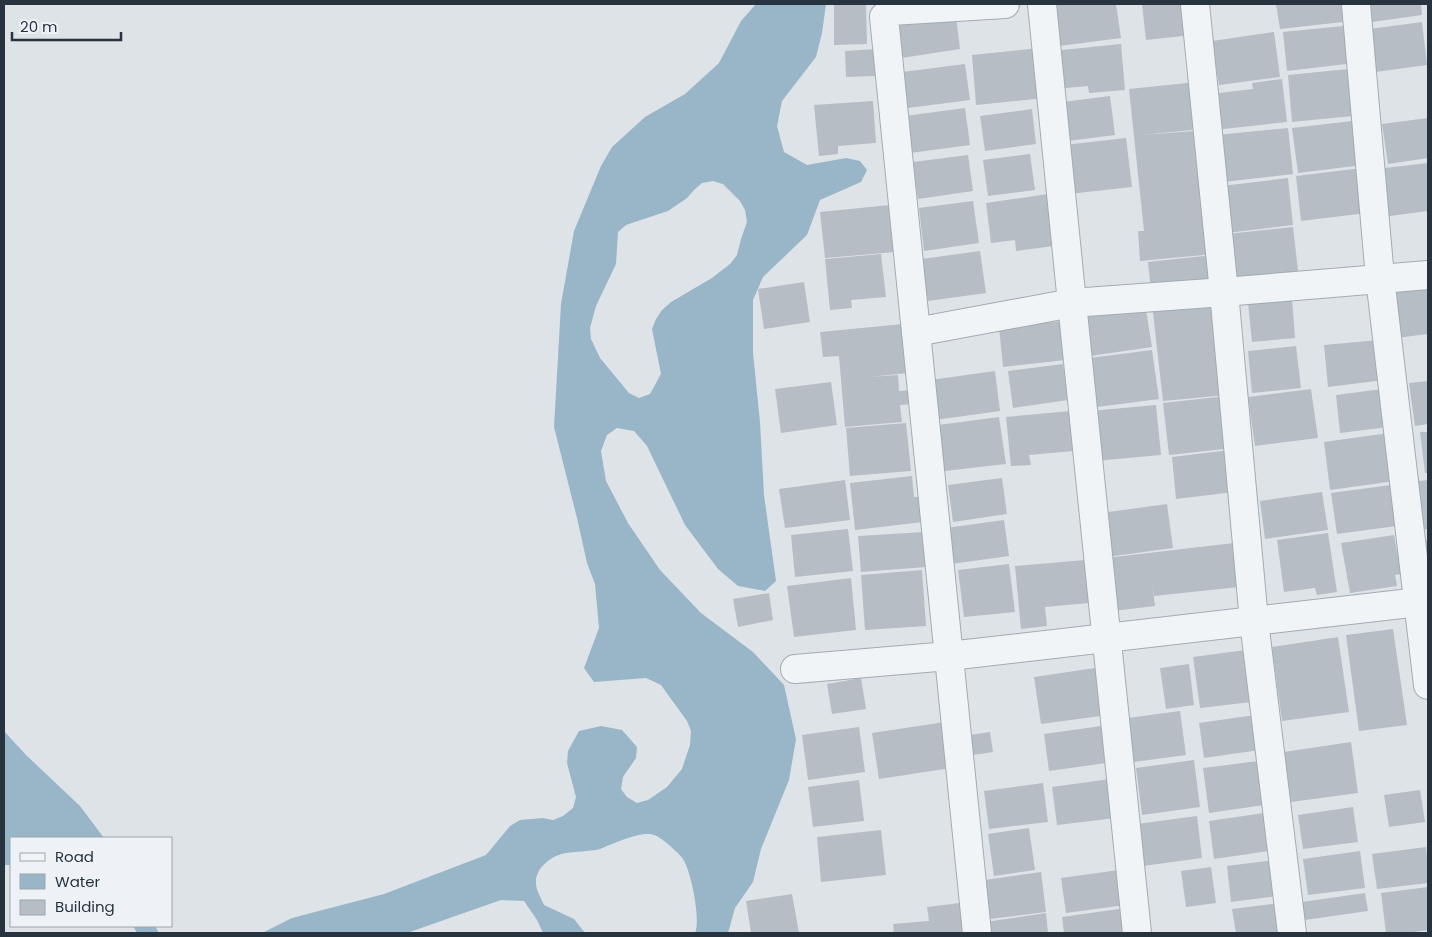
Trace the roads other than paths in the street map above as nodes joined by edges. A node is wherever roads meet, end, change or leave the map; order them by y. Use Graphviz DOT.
graph roads {
  1 [pos="1005,4"];
  2 [pos="1042,4"];
  3 [pos="1195,4"];
  4 [pos="1356,4"];
  5 [pos="1428,275"];
  6 [pos="1380,278"];
  7 [pos="1224,292"];
  8 [pos="1072,303"];
  9 [pos="916,332"];
  10 [pos="1424,601"];
  11 [pos="1254,621"];
  12 [pos="1107,638"];
  13 [pos="949,656"];
  14 [pos="796,669"];
  15 [pos="1428,685"];
  16 [pos="977,933"];
  17 [pos="1137,933"];
  18 [pos="1292,933"];
  1 -- 9 [label="street"];
  2 -- 8 [label="street"];
  3 -- 7 [label="street"];
  4 -- 6 [label="street"];
  5 -- 6 [label="street"];
  6 -- 7 [label="street"];
  6 -- 10 [label="street"];
  7 -- 8 [label="street"];
  7 -- 11 [label="street"];
  8 -- 9 [label="street"];
  8 -- 12 [label="street"];
  9 -- 13 [label="street"];
  10 -- 11 [label="street"];
  10 -- 15 [label="street"];
  11 -- 12 [label="street"];
  11 -- 18 [label="street"];
  12 -- 13 [label="street"];
  12 -- 17 [label="street"];
  13 -- 14 [label="street"];
  13 -- 16 [label="street"];
}
